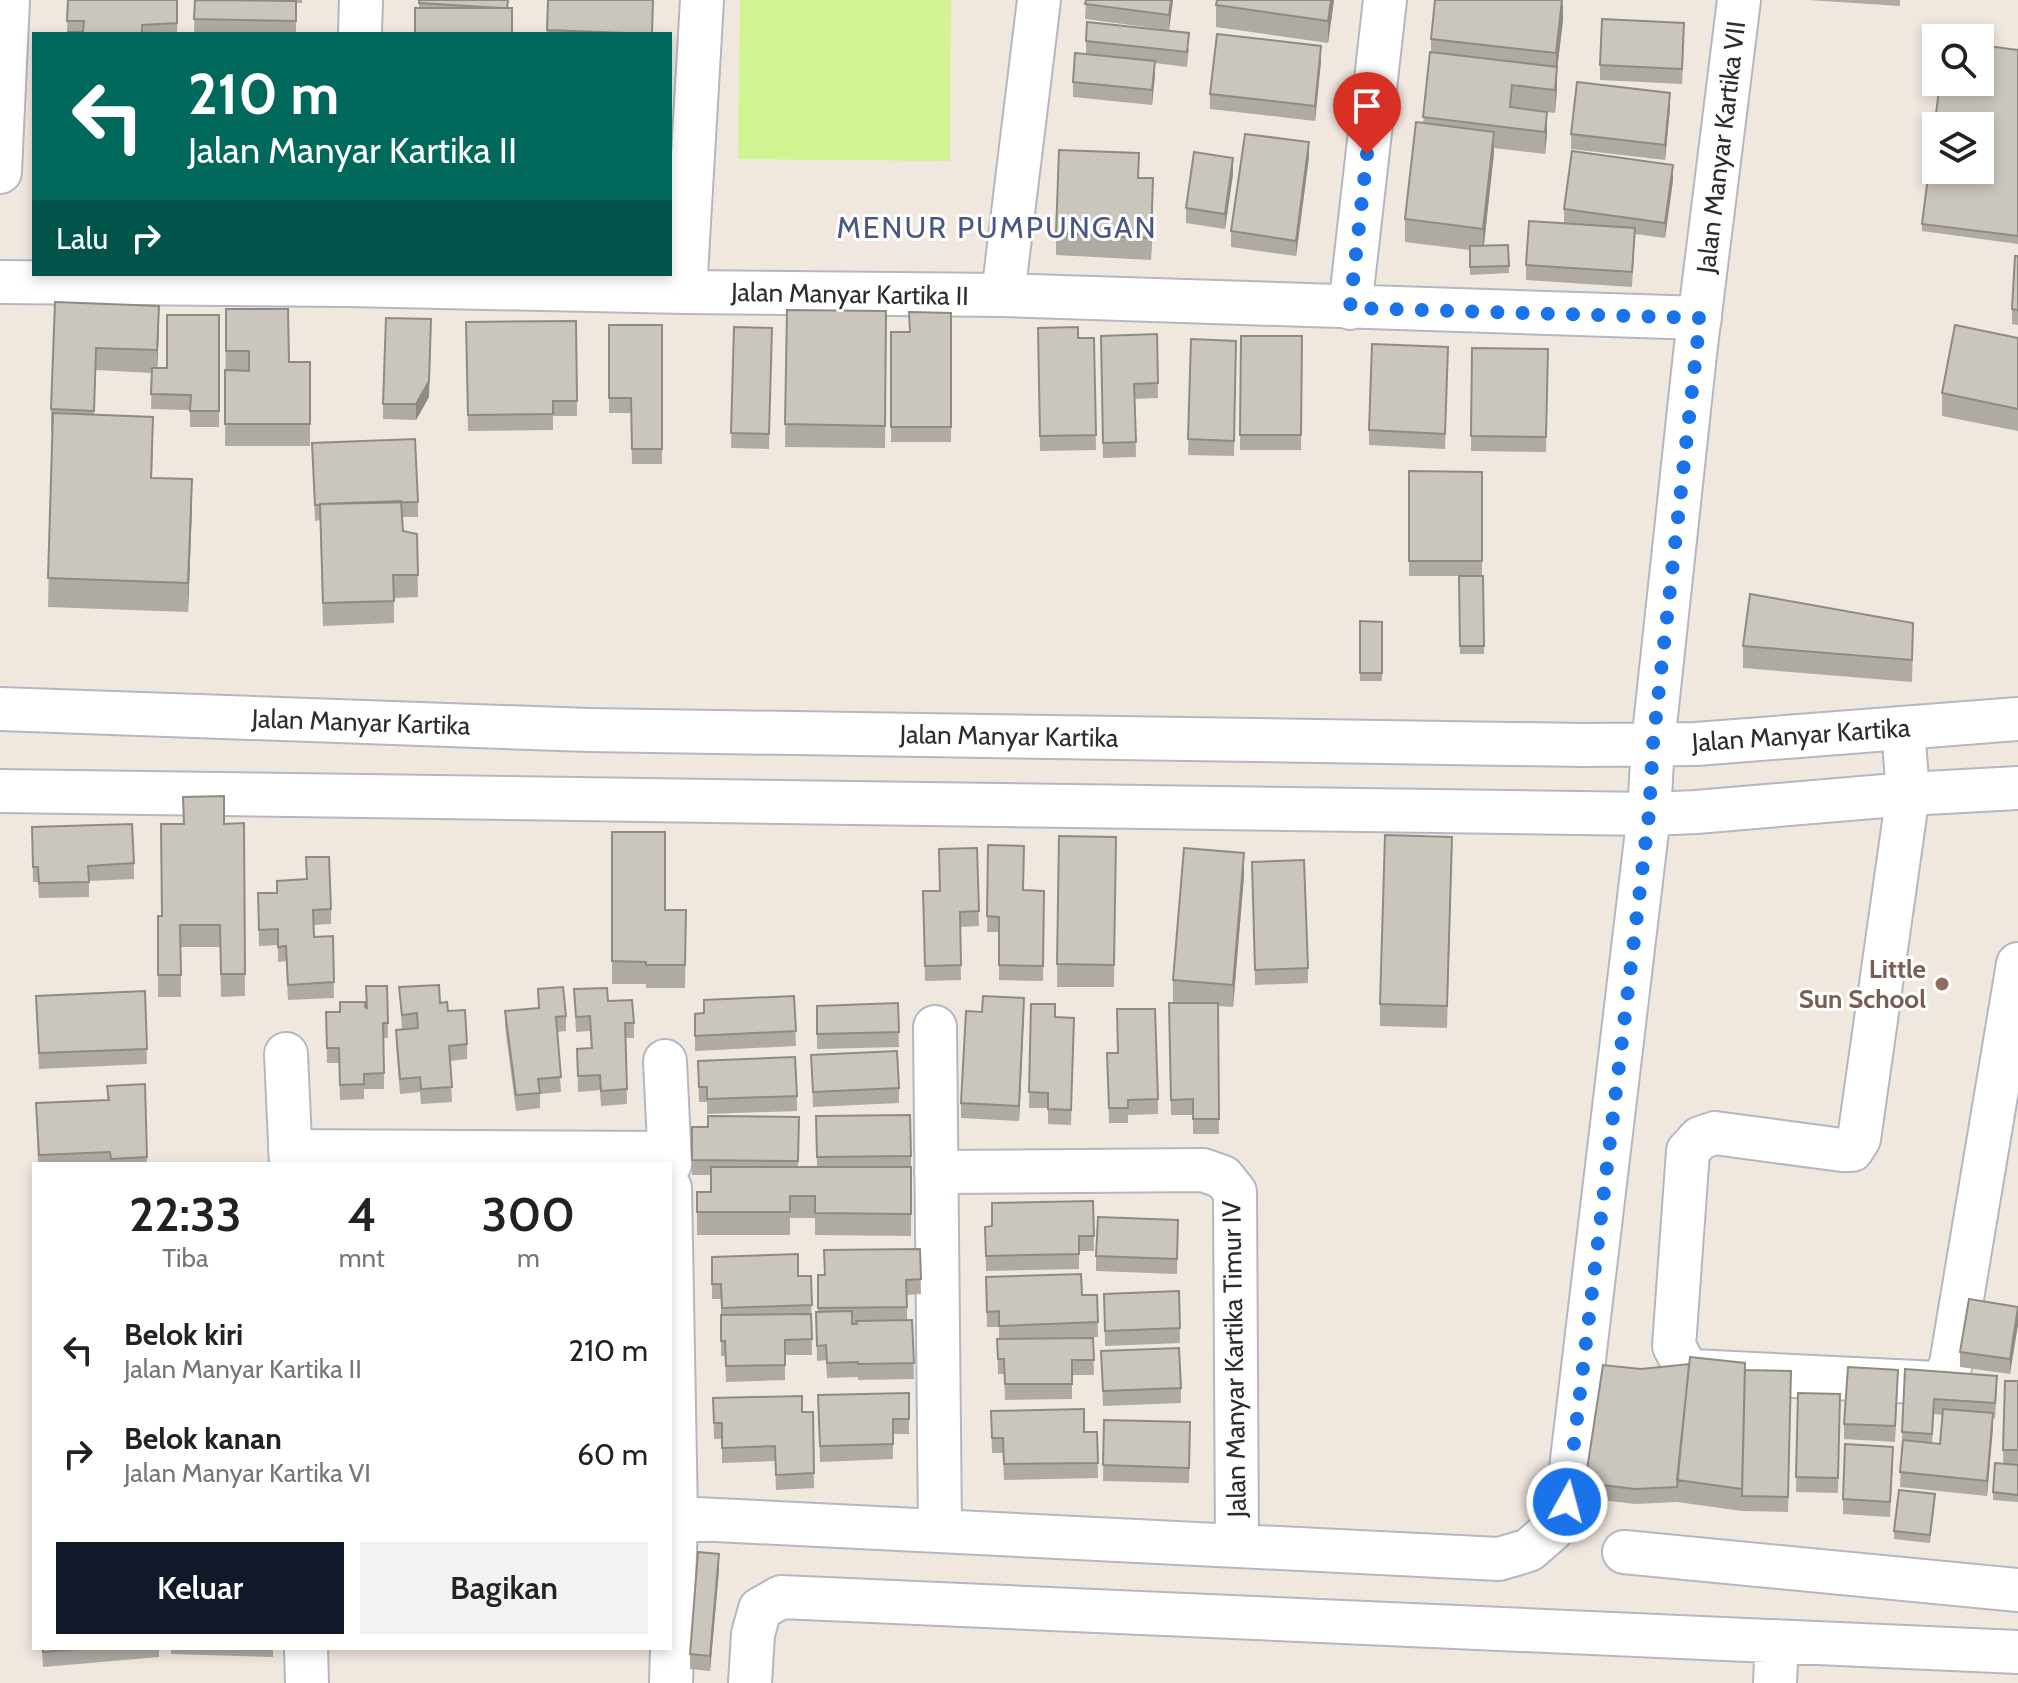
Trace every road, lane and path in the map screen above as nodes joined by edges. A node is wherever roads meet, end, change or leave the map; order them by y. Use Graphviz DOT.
graph roads {
  1 [pos="8,0"];
  2 [pos="361,0"];
  3 [pos="702,0"];
  4 [pos="1039,0"];
  5 [pos="1385,0"];
  6 [pos="1739,0"];
  7 [pos="360,32"];
  8 [pos="0,172"];
  9 [pos="347,279"];
  10 [pos="0,282"];
  11 [pos="685,292"];
  12 [pos="1003,295"];
  13 [pos="1350,308"];
  14 [pos="1700,318"];
  15 [pos="0,709"];
  16 [pos="2018,719"];
  17 [pos="1903,728"];
  18 [pos="1653,744"];
  19 [pos="2018,788"];
  20 [pos="0,791"];
  21 [pos="1908,794"];
  22 [pos="1649,814"];
  23 [pos="2018,964"];
  24 [pos="935,1027"];
  25 [pos="286,1054"];
  26 [pos="665,1061"];
  27 [pos="291,1158"];
  28 [pos="443,1162"];
  29 [pos="670,1162"];
  30 [pos="936,1172"];
  31 [pos="672,1285"];
  32 [pos="676,1518"];
  33 [pos="1552,1530"];
  34 [pos="940,1531"];
  35 [pos="1237,1545"];
  36 [pos="1624,1552"];
  37 [pos="2018,1590"];
  38 [pos="1777,1641"];
  39 [pos="306,1650"];
  40 [pos="2018,1652"];
  41 [pos="307,1683"];
  42 [pos="671,1683"];
  43 [pos="750,1683"];
  44 [pos="1775,1683"];
  1 -- 8 [label="street"];
  2 -- 7 [label="street"];
  3 -- 11 [label="street"];
  4 -- 12 [label="street"];
  5 -- 13 [label="street"];
  6 -- 14 [label="street, Jalan Manyar Kartika VII"];
  9 -- 10 [label="street, Jalan Manyar Kartika II"];
  9 -- 11 [label="street, Jalan Manyar Kartika II"];
  11 -- 12 [label="street, Jalan Manyar Kartika II"];
  12 -- 13 [label="street, Jalan Manyar Kartika II"];
  13 -- 14 [label="street, Jalan Manyar Kartika II"];
  14 -- 18 [label="street, Jalan Manyar Kartika VII"];
  15 -- 18 [label="street, Jalan Manyar Kartika"];
  16 -- 17 [label="street, Jalan Manyar Kartika"];
  17 -- 18 [label="street, Jalan Manyar Kartika"];
  17 -- 21 [label="street"];
  18 -- 22 [label="street, Jalan Manyar Kartika VII"];
  19 -- 21 [label="street"];
  20 -- 22 [label="street"];
  21 -- 22 [label="street"];
  21 -- 23 [label="street"];
  22 -- 33 [label="street, Jalan Manyar Kartika VII"];
  24 -- 30 [label="street"];
  25 -- 27 [label="street"];
  26 -- 29 [label="street"];
  27 -- 28 [label="street"];
  30 -- 34 [label="street"];
  30 -- 35 [label="street, Jalan Manyar Kartika Timur IV"];
  31 -- 32 [label="street"];
  32 -- 34 [label="street, Jalan Manyar Kartika Timur IV"];
  32 -- 42 [label="street"];
  33 -- 35 [label="street, Jalan Manyar Kartika Timur IV"];
  34 -- 35 [label="street, Jalan Manyar Kartika Timur IV"];
  36 -- 37 [label="street"];
  38 -- 40 [label="street"];
  38 -- 43 [label="street"];
  38 -- 44 [label="street"];
  39 -- 41 [label="street"];
}
